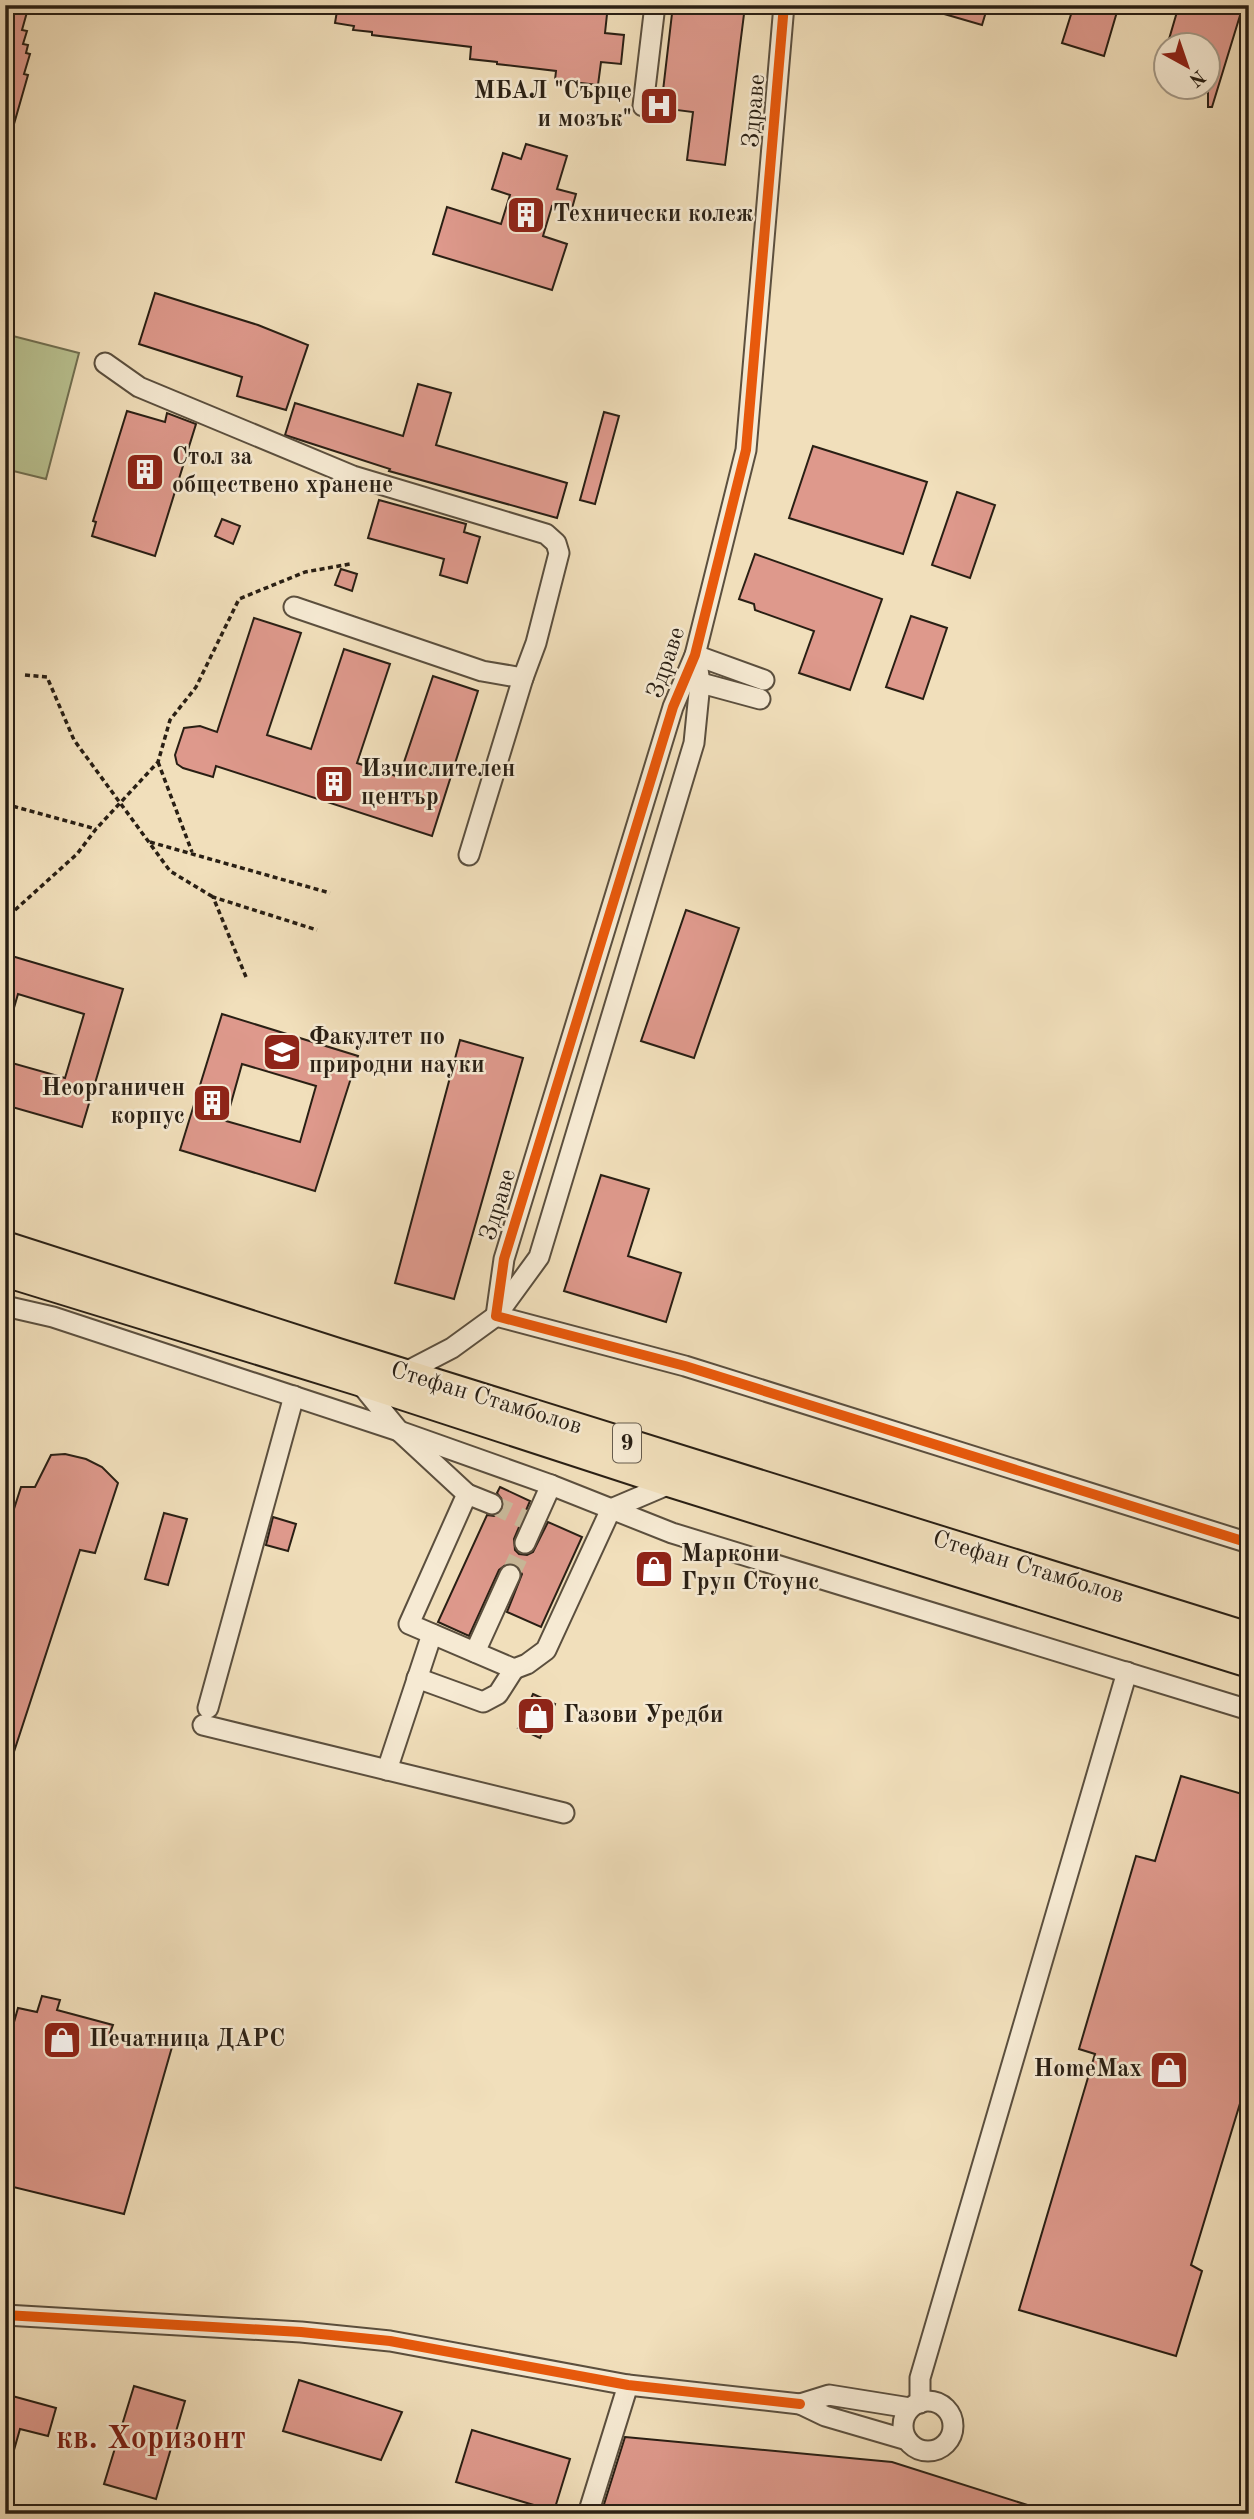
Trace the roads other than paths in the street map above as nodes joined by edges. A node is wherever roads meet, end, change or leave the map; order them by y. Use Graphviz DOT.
graph roads {
  1 [pos="655,5"];
  2 [pos="784,5"];
  3 [pos="643,106"];
  4 [pos="105,363"];
  5 [pos="294,607"];
  6 [pos="695,655"];
  7 [pos="523,678"];
  8 [pos="764,680"];
  9 [pos="692,681"];
  10 [pos="760,699"];
  11 [pos="469,855"];
  12 [pos="5,1246"];
  13 [pos="5,1272"];
  14 [pos="5,1306"];
  15 [pos="496,1317"];
  16 [pos="404,1373"];
  17 [pos="359,1381"];
  18 [pos="294,1396"];
  19 [pos="399,1431"];
  20 [pos="672,1483"];
  21 [pos="551,1485"];
  22 [pos="467,1494"];
  23 [pos="492,1504"];
  24 [pos="611,1509"];
  25 [pos="525,1543"];
  26 [pos="1249,1543"];
  27 [pos="510,1575"];
  28 [pos="432,1634"];
  29 [pos="1249,1637"];
  30 [pos="475,1652"];
  31 [pos="1249,1663"];
  32 [pos="514,1669"];
  33 [pos="1128,1672"];
  34 [pos="417,1678"];
  35 [pos="1249,1710"];
  36 [pos="387,1770"];
  37 [pos="564,1813"];
  38 [pos="5,2315"];
  39 [pos="628,2385"];
  40 [pos="800,2404"];
  41 [pos="915,2406"];
  42 [pos="906,2440"];
  43 [pos="588,2514"];
  1 -- 3 [label="street"];
  2 -- 6 [label="street, Здраве"];
  4 -- 7 [label="street"];
  5 -- 7 [label="street"];
  6 -- 8 [label="street"];
  6 -- 9 [label="street"];
  7 -- 11 [label="street"];
  9 -- 10 [label="street"];
  9 -- 15 [label="street, Здраве"];
  9 -- 15 [label="street"];
  12 -- 16 [label="highway, Стефан Стамболов / 9"];
  13 -- 17 [label="highway, Стефан Стамболов / 9"];
  14 -- 18 [label="street"];
  15 -- 16 [label="street"];
  15 -- 26 [label="street"];
  16 -- 29 [label="highway, Стефан Стамболов / 9"];
  17 -- 19 [label="street"];
  17 -- 20 [label="highway, Стефан Стамболов / 9"];
  18 -- 19 [label="street"];
  18 -- 36 [label="street"];
  19 -- 21 [label="street"];
  19 -- 22 [label="street"];
  20 -- 24 [label="street"];
  20 -- 31 [label="highway, Стефан Стамболов / 9"];
  21 -- 24 [label="street"];
  21 -- 25 [label="street"];
  22 -- 23 [label="street"];
  22 -- 28 [label="street"];
  24 -- 32 [label="street"];
  24 -- 33 [label="street"];
  27 -- 30 [label="street"];
  28 -- 30 [label="street"];
  28 -- 34 [label="street"];
  30 -- 32 [label="street"];
  32 -- 34 [label="street"];
  33 -- 35 [label="street"];
  33 -- 41 [label="street"];
  34 -- 36 [label="street"];
  36 -- 37 [label="street"];
  38 -- 39 [label="street"];
  39 -- 40 [label="street"];
  39 -- 43 [label="street"];
  40 -- 41 [label="street"];
  40 -- 42 [label="street"];
  41 -- 42 [label="street"];
  41 -- 42 [label="street"];
}
